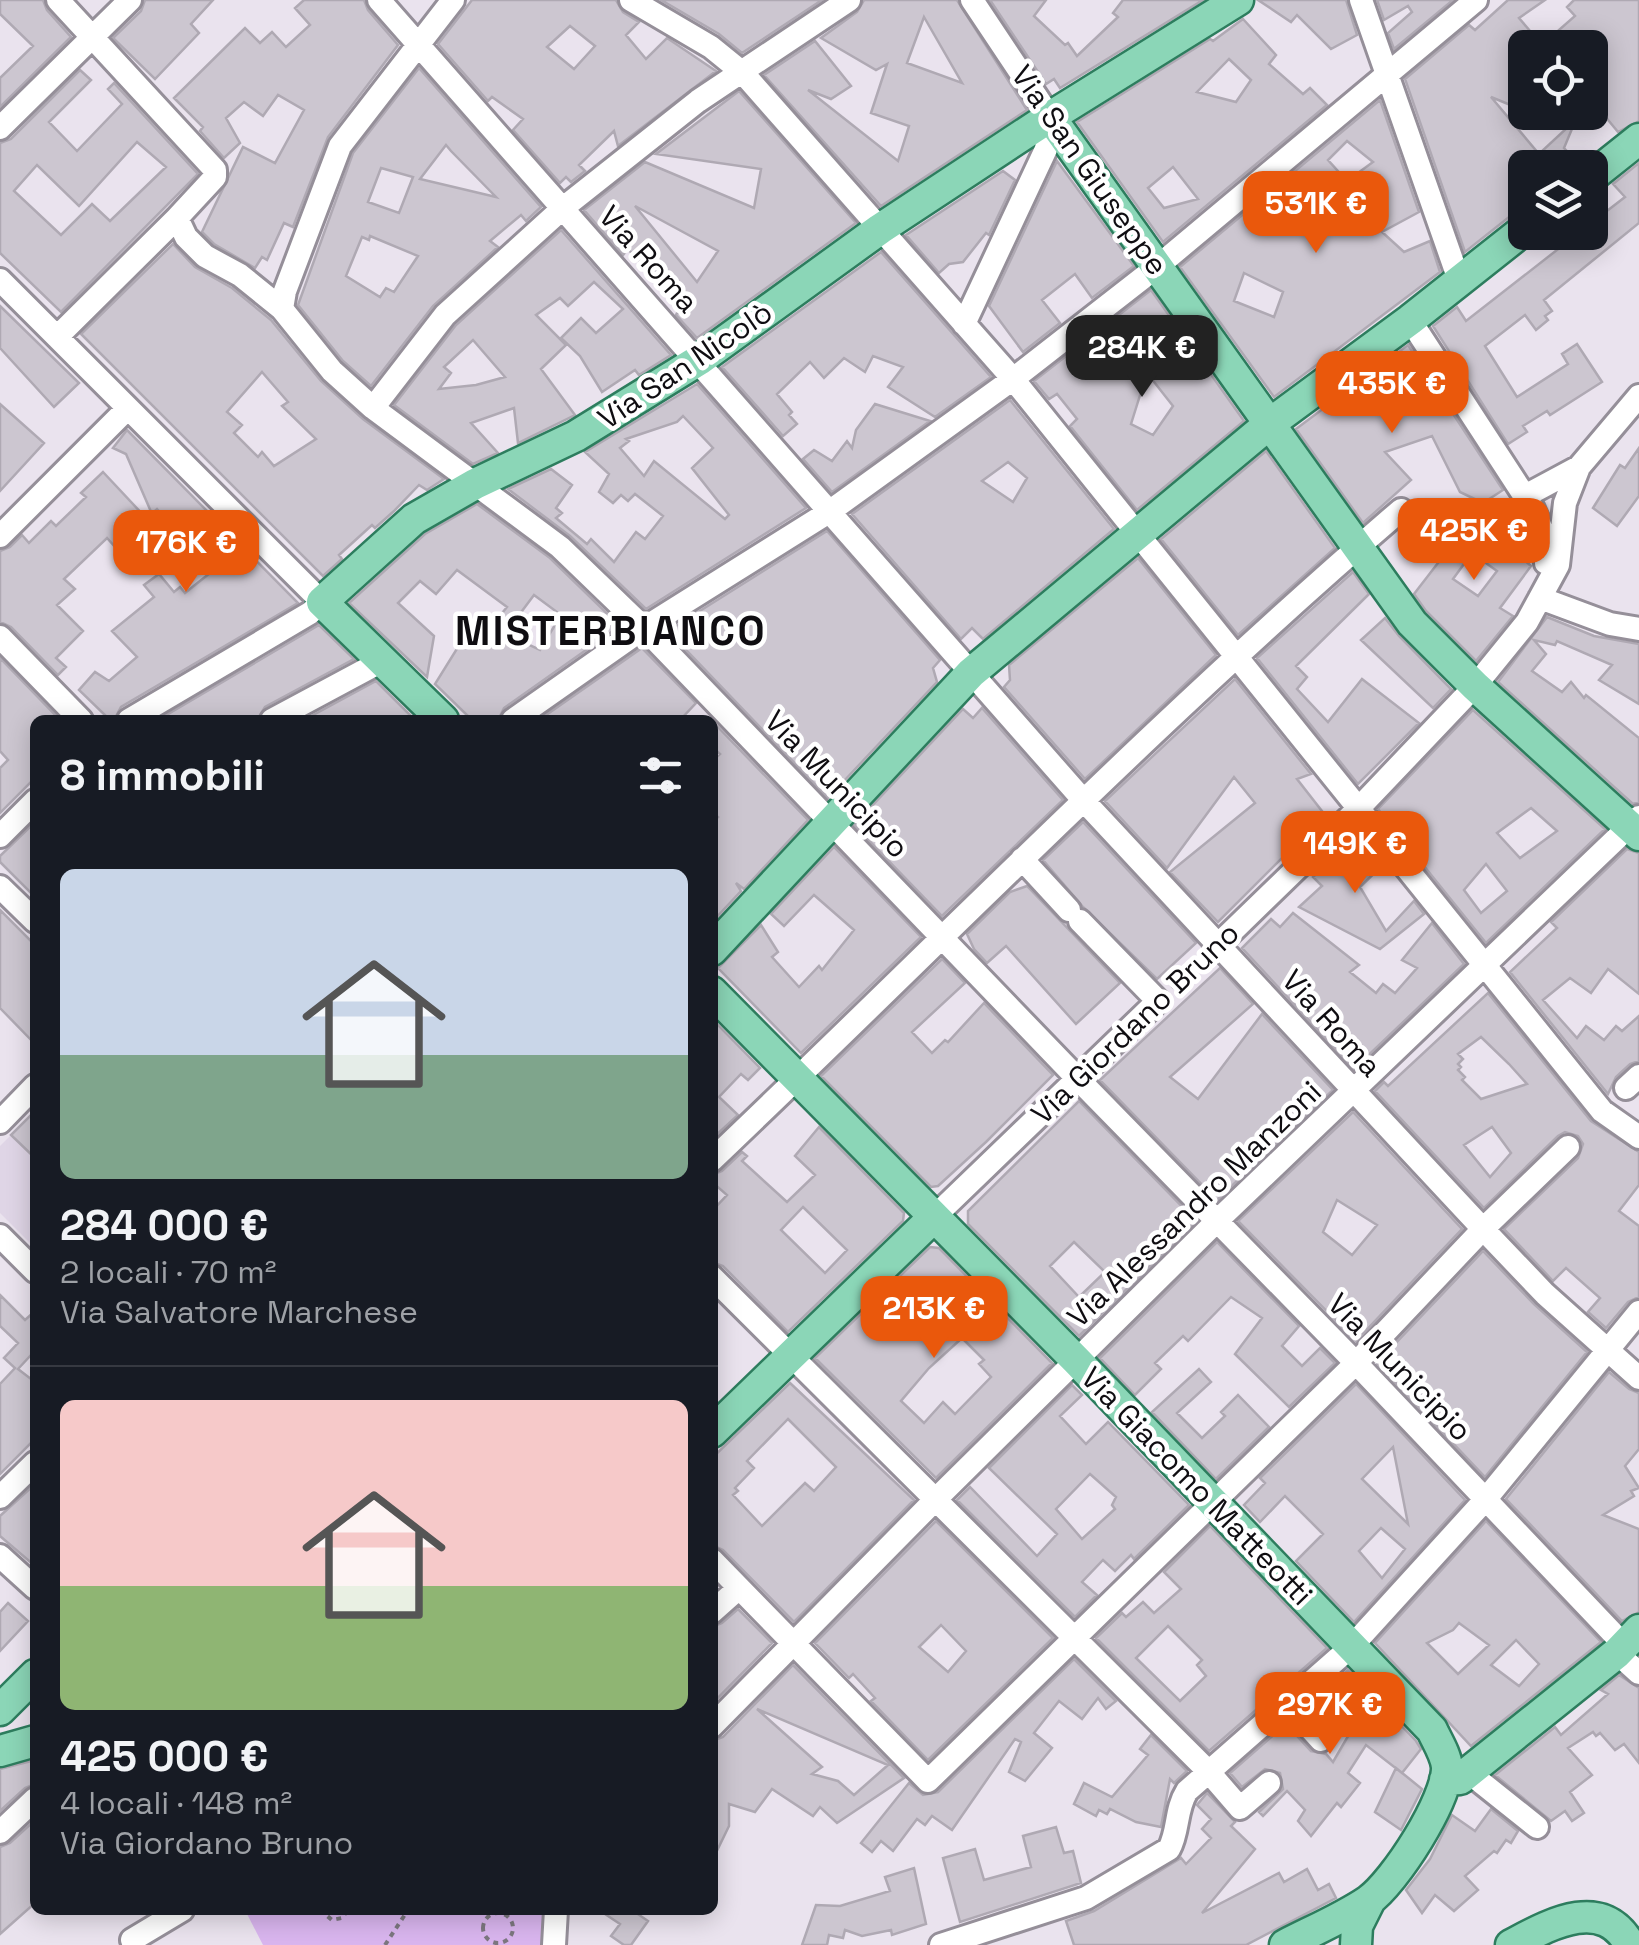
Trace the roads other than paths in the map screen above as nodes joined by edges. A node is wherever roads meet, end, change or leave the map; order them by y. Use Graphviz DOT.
graph roads {
  1 [pos="58,0"];
  2 [pos="130,0"];
  3 [pos="379,0"];
  4 [pos="452,0"];
  5 [pos="631,0"];
  6 [pos="849,0"];
  7 [pos="972,0"];
  8 [pos="1238,0"];
  9 [pos="1361,0"];
  10 [pos="1476,0"];
  11 [pos="93,37"];
  12 [pos="419,45"];
  13 [pos="1387,72"];
  14 [pos="742,73"];
  15 [pos="1050,117"];
  16 [pos="0,128"];
  17 [pos="1639,139"];
  18 [pos="1608,164"];
  19 [pos="563,208"];
  20 [pos="177,218"];
  21 [pos="880,228"];
  22 [pos="1508,242"];
  23 [pos="1158,266"];
  24 [pos="0,280"];
  25 [pos="1460,280"];
  26 [pos="282,309"];
  27 [pos="1410,320"];
  28 [pos="964,324"];
  29 [pos="57,337"];
  30 [pos="699,360"];
  31 [pos="1012,379"];
  32 [pos="1639,396"];
  33 [pos="128,408"];
  34 [pos="373,408"];
  35 [pos="1268,425"];
  36 [pos="1579,467"];
  37 [pos="475,484"];
  38 [pos="1525,496"];
  39 [pos="1401,510"];
  40 [pos="829,512"];
  41 [pos="1139,532"];
  42 [pos="0,536"];
  43 [pos="1357,548"];
  44 [pos="1540,598"];
  45 [pos="322,602"];
  46 [pos="644,628"];
  47 [pos="1639,629"];
  48 [pos="0,637"];
  49 [pos="1236,655"];
  50 [pos="382,661"];
  51 [pos="957,673"];
  52 [pos="1475,686"];
  53 [pos="76,715"];
  54 [pos="137,715"];
  55 [pos="281,715"];
  56 [pos="438,715"];
  57 [pos="520,715"];
  58 [pos="1084,800"];
  59 [pos="30,806"];
  60 [pos="1358,809"];
  61 [pos="832,822"];
  62 [pos="1636,826"];
  63 [pos="0,836"];
  64 [pos="1022,860"];
  65 [pos="0,887"];
  66 [pos="30,917"];
  67 [pos="941,936"];
  68 [pos="718,944"];
  69 [pos="1219,944"];
  70 [pos="1485,968"];
  71 [pos="718,998"];
  72 [pos="1076,1078"];
  73 [pos="797,1079"];
  74 [pos="30,1091"];
  75 [pos="1354,1092"];
  76 [pos="0,1122"];
  77 [pos="1639,1137"];
  78 [pos="1568,1147"];
  79 [pos="718,1154"];
  80 [pos="933,1218"];
  81 [pos="1218,1220"];
  82 [pos="1483,1229"];
  83 [pos="0,1236"];
  84 [pos="30,1265"];
  85 [pos="718,1290"];
  86 [pos="1639,1312"];
  87 [pos="1608,1350"];
  88 [pos="790,1357"];
  89 [pos="1076,1360"];
  90 [pos="1356,1363"];
  91 [pos="1639,1378"];
  92 [pos="718,1426"];
  93 [pos="30,1468"];
  94 [pos="0,1498"];
  95 [pos="935,1500"];
  96 [pos="1486,1500"];
  97 [pos="1212,1503"];
  98 [pos="0,1556"];
  99 [pos="718,1566"];
  100 [pos="30,1583"];
  101 [pos="739,1588"];
  102 [pos="718,1607"];
  103 [pos="1073,1637"];
  104 [pos="795,1646"];
  105 [pos="1352,1646"];
  106 [pos="1630,1650"];
  107 [pos="30,1680"];
  108 [pos="1286,1702"];
  109 [pos="0,1710"];
  110 [pos="718,1720"];
  111 [pos="1320,1740"];
  112 [pos="1208,1772"];
  113 [pos="1457,1776"];
  114 [pos="1269,1783"];
  115 [pos="30,1804"];
  116 [pos="1538,1826"];
  117 [pos="0,1832"];
  118 [pos="1370,1900"];
  119 [pos="174,1915"];
  120 [pos="556,1915"];
  121 [pos="132,1940"];
  122 [pos="946,1944"];
  123 [pos="554,1945"];
  124 [pos="1284,1945"];
  125 [pos="1356,1945"];
  126 [pos="1511,1945"];
  127 [pos="1630,1945"];
  1 -- 11 [label="street"];
  2 -- 11 [label="street"];
  3 -- 12 [label="street, Via Roma"];
  4 -- 12 [label="street"];
  5 -- 14 [label="street"];
  6 -- 14 [label="street"];
  7 -- 15 [label="street, Via San Giuseppe"];
  8 -- 15 [label="main road, Via San Nicolò"];
  9 -- 13 [label="street"];
  10 -- 13 [label="street"];
  11 -- 16 [label="street"];
  11 -- 20 [label="street"];
  12 -- 19 [label="street, Via Roma"];
  12 -- 26 [label="street"];
  13 -- 23 [label="street"];
  13 -- 25 [label="street"];
  14 -- 19 [label="street"];
  14 -- 21 [label="street"];
  15 -- 21 [label="main road, Via San Nicolò"];
  15 -- 23 [label="main road, Via San Giuseppe"];
  15 -- 28 [label="street"];
  17 -- 18 [label="main road"];
  19 -- 30 [label="street, Via Roma"];
  19 -- 34 [label="street"];
  20 -- 26 [label="street, Via Municipio"];
  20 -- 29 [label="street"];
  21 -- 28 [label="street"];
  21 -- 30 [label="main road, Via San Nicolò"];
  22 -- 25 [label="main road"];
  23 -- 31 [label="street"];
  23 -- 35 [label="main road, Via San Giuseppe"];
  24 -- 29 [label="street"];
  25 -- 27 [label="main road"];
  26 -- 34 [label="street, Via Municipio"];
  27 -- 35 [label="main road"];
  27 -- 38 [label="street"];
  28 -- 31 [label="street"];
  29 -- 33 [label="street"];
  30 -- 37 [label="main road, Via San Nicolò"];
  30 -- 40 [label="street, Via Roma"];
  31 -- 40 [label="street"];
  31 -- 41 [label="street"];
  32 -- 36 [label="street"];
  33 -- 42 [label="street"];
  33 -- 45 [label="street"];
  34 -- 37 [label="street, Via Municipio"];
  35 -- 41 [label="main road"];
  35 -- 43 [label="main road, Via San Giuseppe"];
  36 -- 38 [label="street"];
  36 -- 44 [label="street, Via Giordano Bruno"];
  37 -- 45 [label="main road, Via San Nicolò"];
  37 -- 46 [label="street, Via Municipio"];
  38 -- 44 [label="street"];
  39 -- 43 [label="street"];
  40 -- 46 [label="street"];
  40 -- 51 [label="street, Via Roma"];
  41 -- 49 [label="street"];
  41 -- 51 [label="main road"];
  43 -- 49 [label="street"];
  43 -- 52 [label="main road, Via San Giuseppe"];
  44 -- 47 [label="street"];
  44 -- 52 [label="street, Via Giordano Bruno"];
  45 -- 50 [label="main road"];
  45 -- 54 [label="street, Via San Nicolò"];
  46 -- 57 [label="street"];
  46 -- 61 [label="street, Via Municipio"];
  48 -- 53 [label="street"];
  49 -- 58 [label="street"];
  49 -- 60 [label="street"];
  50 -- 55 [label="street"];
  50 -- 56 [label="main road"];
  51 -- 58 [label="street, Via Roma"];
  51 -- 61 [label="main road"];
  52 -- 60 [label="street, Via Giordano Bruno"];
  52 -- 62 [label="main road, Via San Giuseppe"];
  58 -- 64 [label="street"];
  58 -- 69 [label="street, Via Roma"];
  59 -- 63 [label="street"];
  60 -- 69 [label="street, Via Giordano Bruno"];
  60 -- 70 [label="street"];
  61 -- 67 [label="street, Via Municipio"];
  61 -- 68 [label="main road"];
  62 -- 70 [label="street, Via Alessandro Manzoni"];
  64 -- 67 [label="street"];
  64 -- 72 [label="street, Via Giordano Bruno"];
  65 -- 66 [label="street"];
  67 -- 72 [label="street, Via Municipio"];
  67 -- 73 [label="street"];
  69 -- 75 [label="street, Via Roma"];
  70 -- 75 [label="street, Via Alessandro Manzoni"];
  70 -- 77 [label="street"];
  71 -- 73 [label="main road, Via Giacomo Matteotti"];
  72 -- 80 [label="street, Via Giordano Bruno"];
  72 -- 81 [label="street, Via Municipio"];
  73 -- 79 [label="street"];
  73 -- 80 [label="main road, Via Giacomo Matteotti"];
  74 -- 76 [label="street"];
  75 -- 81 [label="street, Via Alessandro Manzoni"];
  75 -- 82 [label="street, Via Roma"];
  78 -- 82 [label="street"];
  80 -- 88 [label="main road, Via Giordano Bruno"];
  80 -- 89 [label="main road, Via Giacomo Matteotti"];
  81 -- 89 [label="street, Via Alessandro Manzoni"];
  81 -- 90 [label="street, Via Municipio"];
  82 -- 87 [label="street, Via Roma"];
  82 -- 90 [label="street"];
  83 -- 84 [label="street"];
  85 -- 88 [label="street"];
  86 -- 87 [label="street"];
  87 -- 91 [label="street, Via Roma"];
  87 -- 96 [label="street"];
  88 -- 92 [label="main road, Via Giordano Bruno"];
  88 -- 95 [label="street"];
  89 -- 95 [label="street, Via Alessandro Manzoni"];
  89 -- 97 [label="main road, Via Giacomo Matteotti"];
  90 -- 96 [label="street, Via Municipio"];
  90 -- 97 [label="street"];
  93 -- 94 [label="street"];
  95 -- 103 [label="street"];
  95 -- 104 [label="street, Via Alessandro Manzoni"];
  96 -- 105 [label="street"];
  96 -- 106 [label="street, Via Municipio"];
  97 -- 103 [label="street"];
  97 -- 105 [label="main road, Via Giacomo Matteotti"];
  98 -- 100 [label="street"];
  99 -- 101 [label="street"];
  101 -- 102 [label="street"];
  101 -- 104 [label="street"];
  103 -- 104 [label="street"];
  103 -- 112 [label="street"];
  104 -- 110 [label="street, Via Alessandro Manzoni"];
  105 -- 108 [label="street"];
  105 -- 113 [label="main road, Via Giacomo Matteotti"];
  106 -- 113 [label="main road"];
  107 -- 109 [label="main road"];
  108 -- 111 [label="street"];
  108 -- 112 [label="street"];
  112 -- 114 [label="street"];
  112 -- 122 [label="street"];
  113 -- 116 [label="street"];
  113 -- 118 [label="main road"];
  115 -- 117 [label="street"];
  118 -- 124 [label="main road"];
  118 -- 125 [label="main road"];
  119 -- 121 [label="street"];
  120 -- 123 [label="street"];
  126 -- 127 [label="main road"];
}
